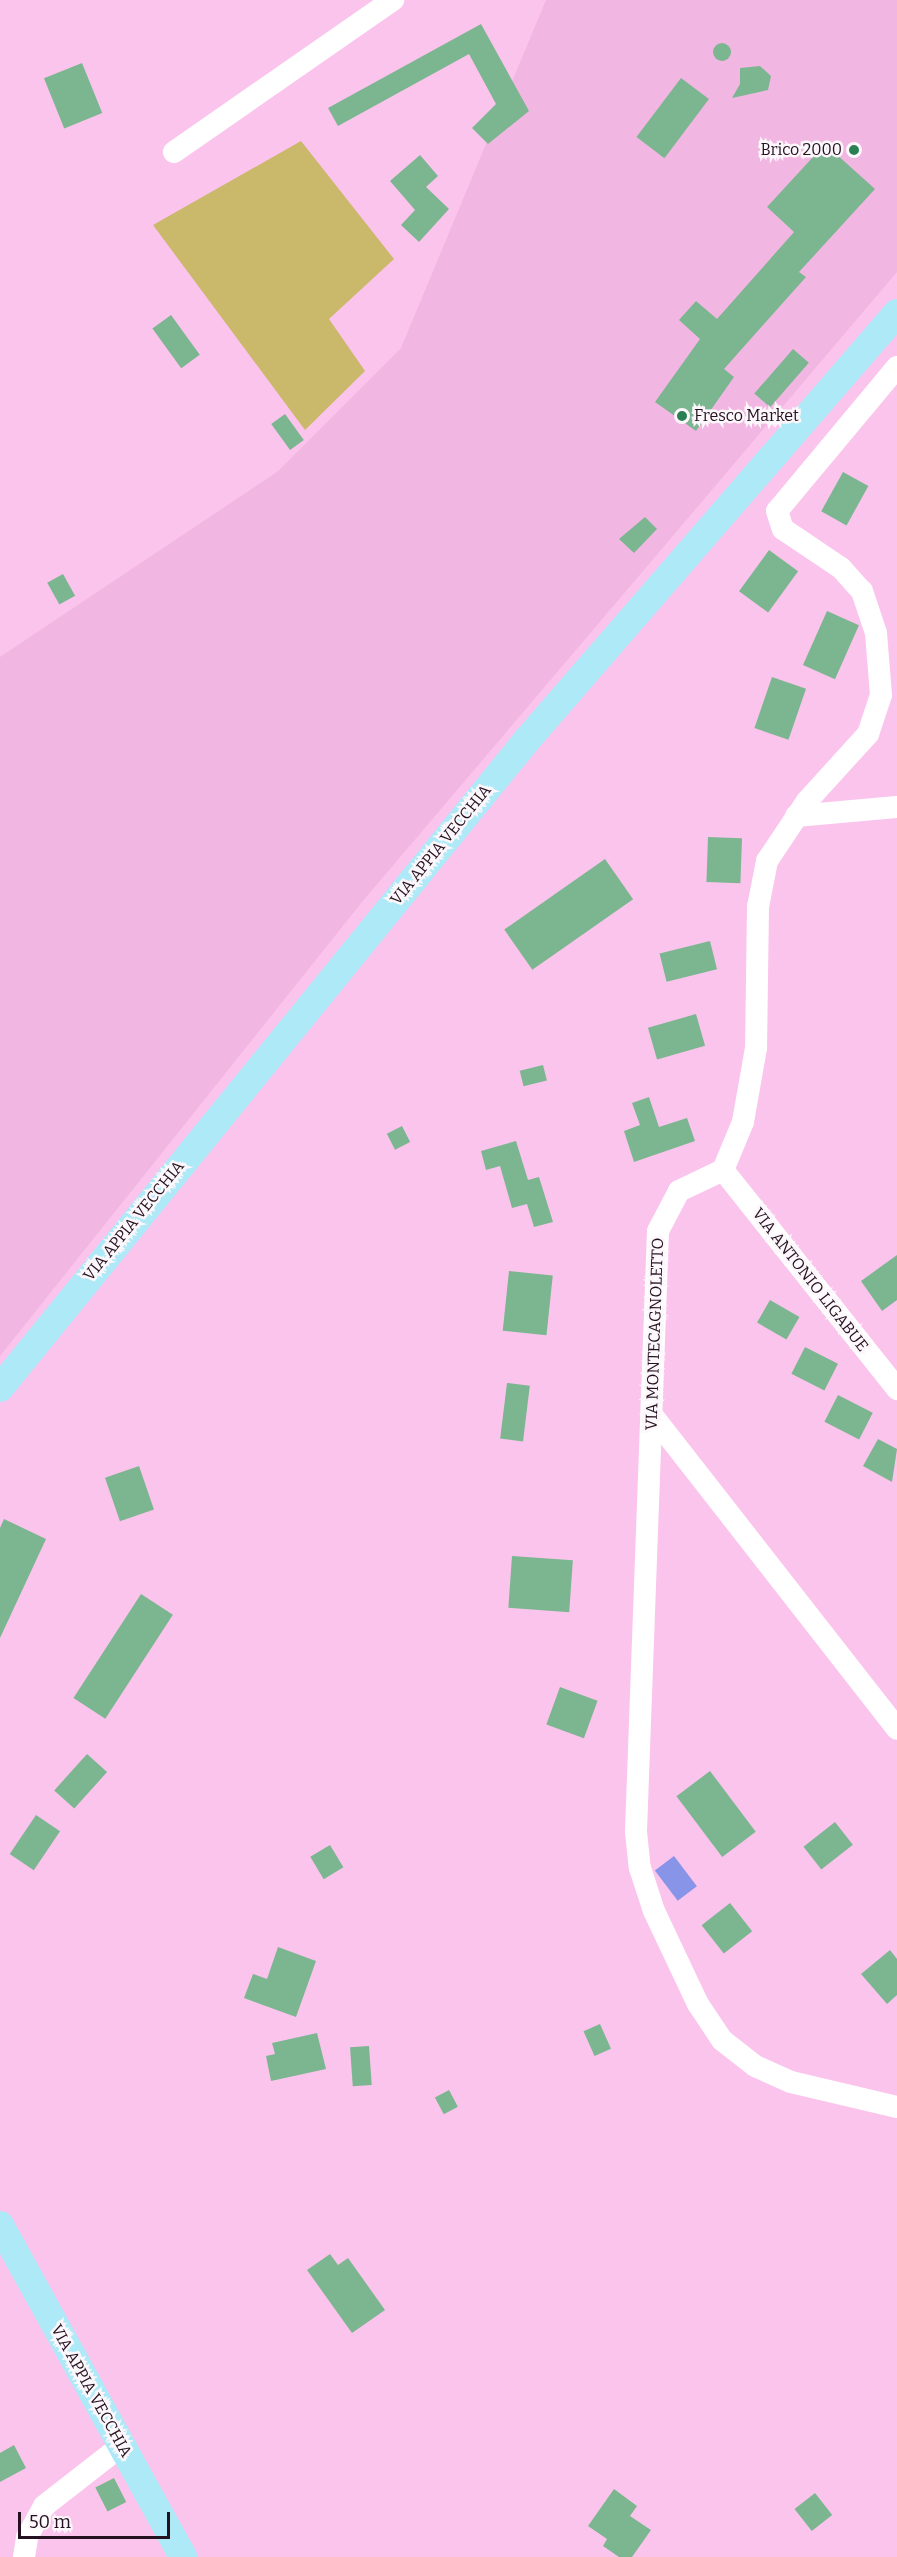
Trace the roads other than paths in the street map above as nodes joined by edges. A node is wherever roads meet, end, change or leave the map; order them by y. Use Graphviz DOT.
graph roads {
  1 [pos="393,0"];
  2 [pos="174,152"];
  3 [pos="897,313"];
  4 [pos="897,368"];
  5 [pos="897,807"];
  6 [pos="796,816"];
  7 [pos="723,1170"];
  8 [pos="0,1388"];
  9 [pos="897,1389"];
  10 [pos="652,1415"];
  11 [pos="897,1729"];
  12 [pos="897,2107"];
  13 [pos="3,2236"];
  14 [pos="121,2445"];
  15 [pos="24,2557"];
  16 [pos="183,2557"];
  1 -- 2 [label="street"];
  3 -- 8 [label="main road, VIA APPIA VECCHIA"];
  4 -- 6 [label="street"];
  5 -- 6 [label="street"];
  6 -- 7 [label="street"];
  7 -- 9 [label="street, VIA ANTONIO LIGABUE"];
  7 -- 10 [label="street, VIA MONTECAGNOLETTO"];
  10 -- 11 [label="street"];
  10 -- 12 [label="street, VIA MONTECAGNOLETTO"];
  13 -- 14 [label="main road, VIA APPIA VECCHIA"];
  14 -- 15 [label="street"];
  14 -- 16 [label="main road, VIA APPIA VECCHIA"];
}
